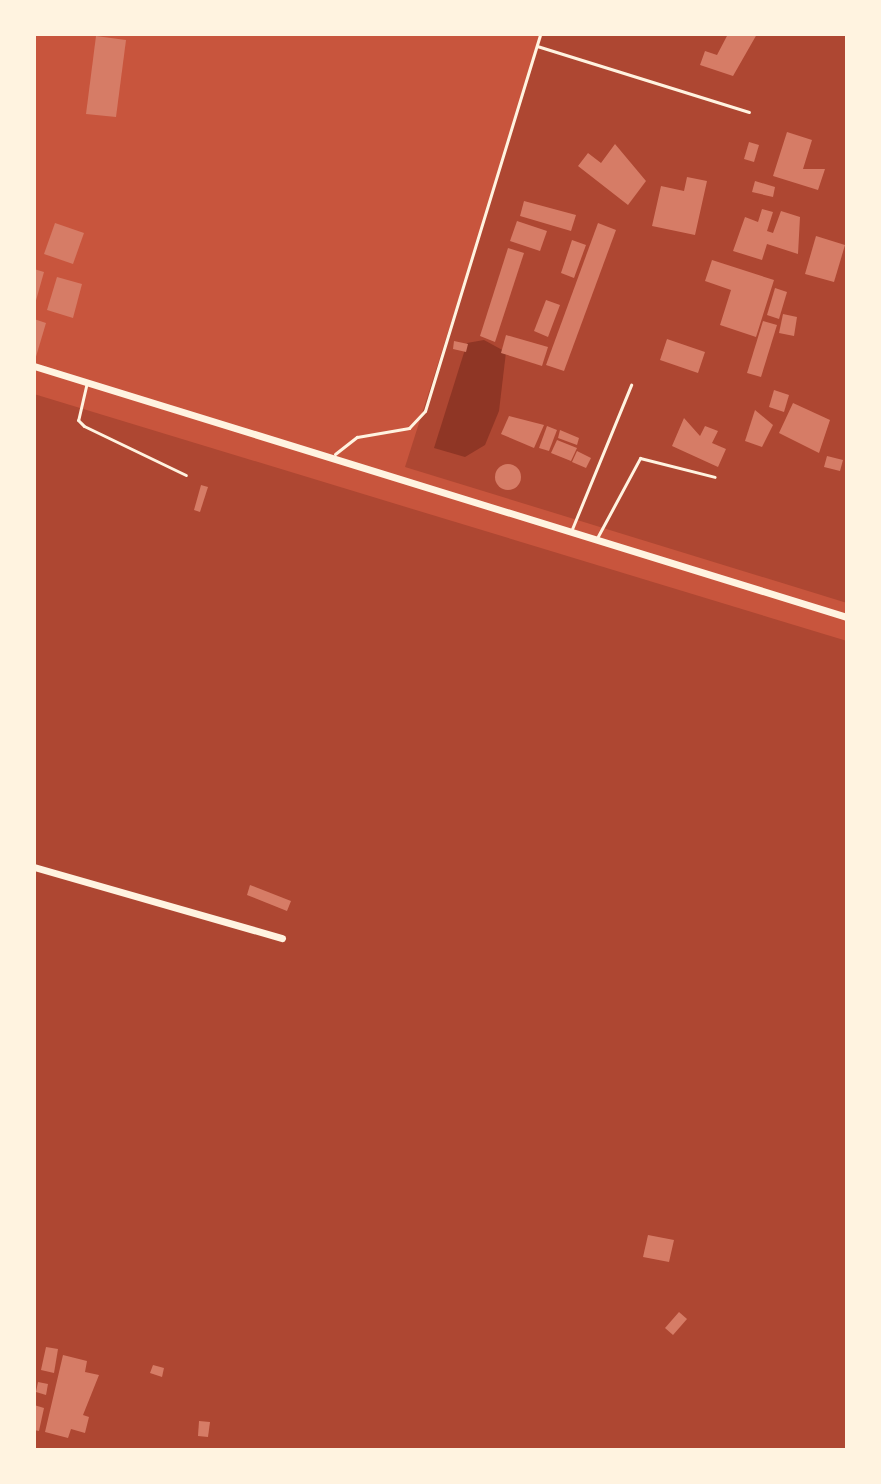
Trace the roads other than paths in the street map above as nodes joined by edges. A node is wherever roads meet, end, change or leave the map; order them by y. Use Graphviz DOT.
graph roads {
  1 [pos="540,34"];
  2 [pos="537,46"];
  3 [pos="749,112"];
  4 [pos="34,366"];
  5 [pos="87,382"];
  6 [pos="631,385"];
  7 [pos="335,454"];
  8 [pos="186,475"];
  9 [pos="715,477"];
  10 [pos="570,534"];
  11 [pos="596,542"];
  12 [pos="847,616"];
  13 [pos="34,867"];
  14 [pos="282,938"];
  1 -- 2 [label="lane"];
  2 -- 3 [label="lane"];
  2 -- 7 [label="lane"];
  4 -- 5 [label="street"];
  5 -- 7 [label="street"];
  5 -- 8 [label="lane"];
  6 -- 10 [label="lane"];
  7 -- 10 [label="street"];
  9 -- 11 [label="lane"];
  10 -- 11 [label="street"];
  11 -- 12 [label="street"];
  13 -- 14 [label="street"];
}
